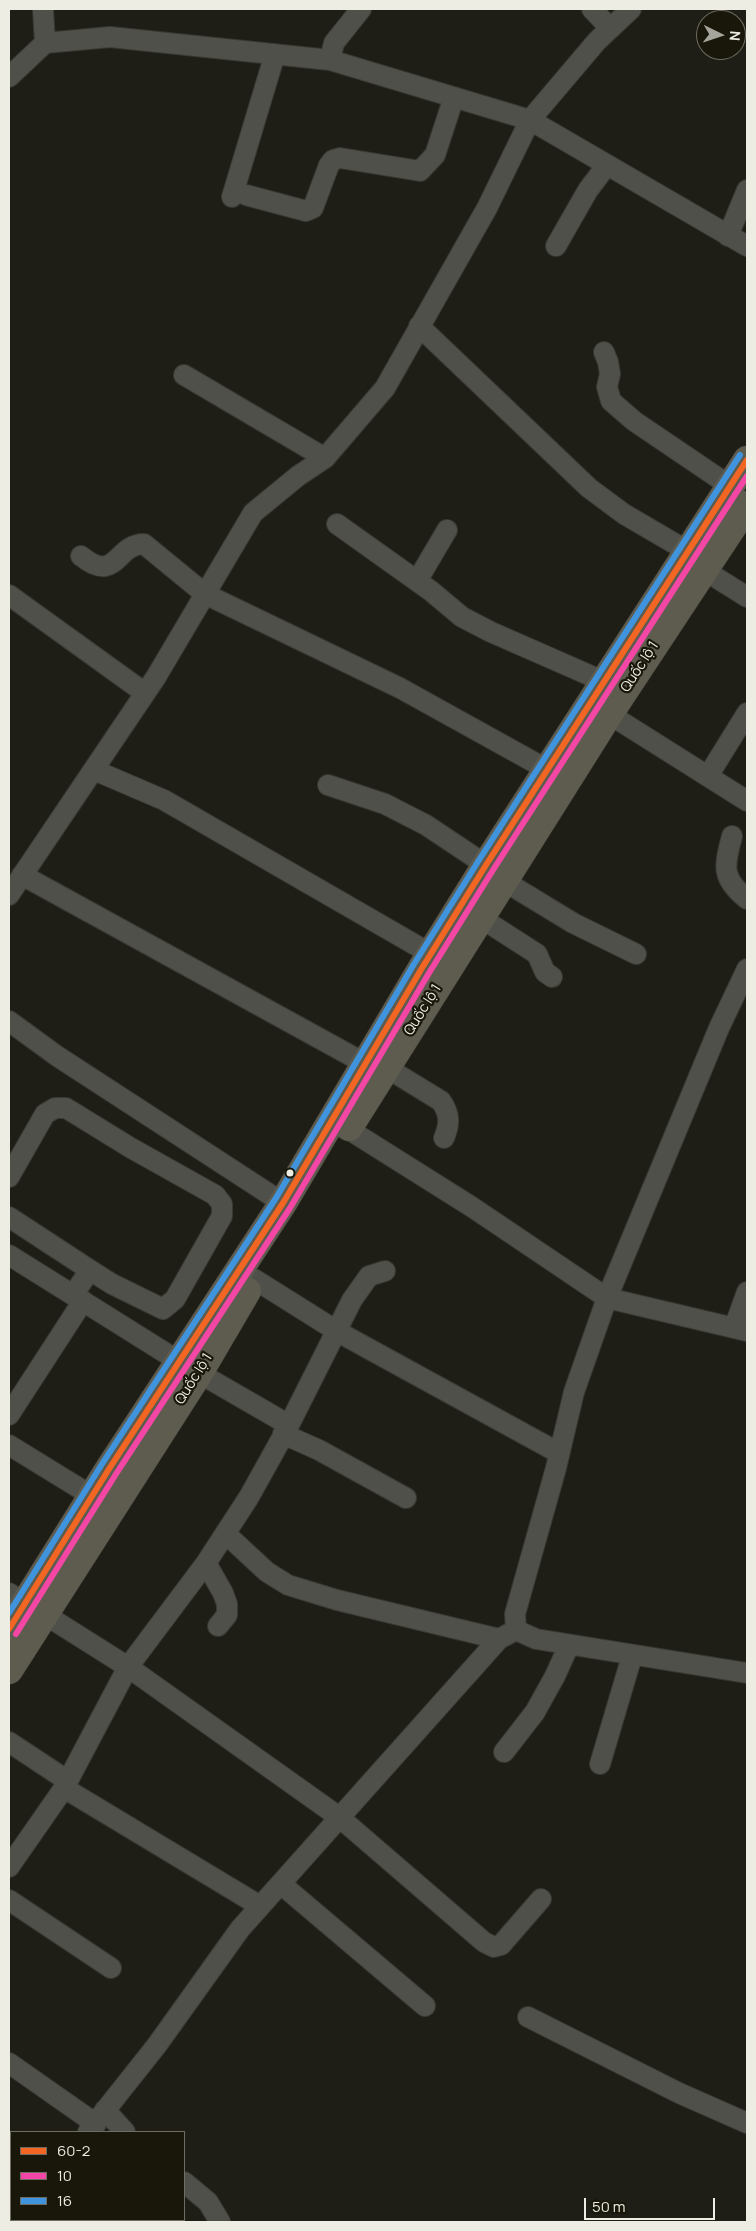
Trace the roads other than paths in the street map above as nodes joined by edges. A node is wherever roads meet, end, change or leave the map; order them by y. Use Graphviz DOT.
graph roads {
  1 [pos="43,9"];
  2 [pos="361,9"];
  3 [pos="592,9"];
  4 [pos="631,9"];
  5 [pos="610,28"];
  6 [pos="45,43"];
  7 [pos="276,54"];
  8 [pos="330,60"];
  9 [pos="9,77"];
  10 [pos="454,97"];
  11 [pos="530,120"];
  12 [pos="607,165"];
  13 [pos="747,190"];
  14 [pos="728,236"];
  15 [pos="556,246"];
  16 [pos="747,246"];
  17 [pos="420,326"];
  18 [pos="604,352"];
  19 [pos="184,375"];
  20 [pos="325,458"];
  21 [pos="747,460"];
  22 [pos="739,496"];
  23 [pos="337,524"];
  24 [pos="447,530"];
  25 [pos="81,556"];
  26 [pos="696,561"];
  27 [pos="417,581"];
  28 [pos="205,594"];
  29 [pos="9,595"];
  30 [pos="747,597"];
  31 [pos="605,682"];
  32 [pos="145,693"];
  33 [pos="747,713"];
  34 [pos="609,714"];
  35 [pos="94,770"];
  36 [pos="548,770"];
  37 [pos="708,776"];
  38 [pos="328,785"];
  39 [pos="747,801"];
  40 [pos="732,836"];
  41 [pos="495,873"];
  42 [pos="22,875"];
  43 [pos="9,895"];
  44 [pos="747,899"];
  45 [pos="481,918"];
  46 [pos="431,954"];
  47 [pos="636,954"];
  48 [pos="747,969"];
  49 [pos="552,977"];
  50 [pos="9,1021"];
  51 [pos="376,1066"];
  52 [pos="348,1129"];
  53 [pos="444,1138"];
  54 [pos="9,1177"];
  55 [pos="283,1204"];
  56 [pos="9,1217"];
  57 [pos="9,1255"];
  58 [pos="90,1270"];
  59 [pos="385,1271"];
  60 [pos="254,1279"];
  61 [pos="747,1292"];
  62 [pos="78,1298"];
  63 [pos="607,1298"];
  64 [pos="741,1329"];
  65 [pos="336,1331"];
  66 [pos="189,1367"];
  67 [pos="9,1415"];
  68 [pos="286,1430"];
  69 [pos="9,1445"];
  70 [pos="559,1453"];
  71 [pos="92,1496"];
  72 [pos="406,1498"];
  73 [pos="226,1534"];
  74 [pos="206,1563"];
  75 [pos="26,1603"];
  76 [pos="218,1626"];
  77 [pos="9,1629"];
  78 [pos="507,1634"];
  79 [pos="569,1646"];
  80 [pos="632,1656"];
  81 [pos="128,1667"];
  82 [pos="9,1670"];
  83 [pos="747,1673"];
  84 [pos="9,1742"];
  85 [pos="504,1752"];
  86 [pos="600,1764"];
  87 [pos="66,1785"];
  88 [pos="339,1817"];
  89 [pos="9,1867"];
  90 [pos="281,1884"];
  91 [pos="541,1899"];
  92 [pos="9,1900"];
  93 [pos="260,1906"];
  94 [pos="111,1968"];
  95 [pos="425,2006"];
  96 [pos="528,2017"];
  97 [pos="9,2063"];
  98 [pos="97,2122"];
  99 [pos="747,2124"];
  100 [pos="122,2131"];
  101 [pos="185,2183"];
  102 [pos="220,2222"];
  1 -- 6 [label="street"];
  2 -- 8 [label="street"];
  3 -- 5 [label="street"];
  4 -- 5 [label="street"];
  5 -- 11 [label="street"];
  6 -- 7 [label="street"];
  6 -- 9 [label="street"];
  7 -- 8 [label="street"];
  7 -- 10 [label="street"];
  8 -- 10 [label="street"];
  10 -- 11 [label="street"];
  11 -- 12 [label="street"];
  11 -- 17 [label="street"];
  12 -- 14 [label="street"];
  12 -- 15 [label="street"];
  13 -- 14 [label="street"];
  14 -- 16 [label="street"];
  17 -- 20 [label="street"];
  17 -- 26 [label="street"];
  18 -- 22 [label="street"];
  19 -- 20 [label="street"];
  20 -- 28 [label="street"];
  21 -- 22 [label="highway, Quốc lộ 1"];
  22 -- 26 [label="highway, Quốc lộ 1"];
  23 -- 27 [label="street"];
  24 -- 27 [label="street"];
  25 -- 28 [label="street"];
  26 -- 30 [label="street"];
  26 -- 31 [label="highway, Quốc lộ 1"];
  26 -- 34 [label="highway, Quốc lộ 1"];
  27 -- 31 [label="street"];
  28 -- 32 [label="street"];
  28 -- 36 [label="street"];
  29 -- 32 [label="street"];
  31 -- 36 [label="highway, Quốc lộ 1"];
  32 -- 35 [label="street"];
  33 -- 37 [label="street"];
  34 -- 37 [label="street"];
  34 -- 41 [label="highway, Quốc lộ 1"];
  35 -- 42 [label="street"];
  35 -- 46 [label="street"];
  36 -- 41 [label="highway, Quốc lộ 1"];
  37 -- 39 [label="street"];
  38 -- 41 [label="street"];
  40 -- 44 [label="street"];
  41 -- 45 [label="highway, Quốc lộ 1"];
  41 -- 46 [label="highway, Quốc lộ 1"];
  41 -- 47 [label="street"];
  42 -- 43 [label="street"];
  42 -- 51 [label="street"];
  45 -- 49 [label="street"];
  45 -- 51 [label="highway, Quốc lộ 1"];
  46 -- 51 [label="highway, Quốc lộ 1"];
  48 -- 63 [label="street"];
  50 -- 55 [label="street"];
  51 -- 52 [label="highway, Quốc lộ 1"];
  51 -- 53 [label="street"];
  51 -- 55 [label="highway, Quốc lộ 1"];
  52 -- 60 [label="highway, Quốc lộ 1"];
  52 -- 63 [label="street"];
  54 -- 58 [label="street"];
  55 -- 66 [label="highway, Quốc lộ 1"];
  56 -- 58 [label="street"];
  57 -- 62 [label="street"];
  58 -- 62 [label="street"];
  59 -- 65 [label="street"];
  60 -- 65 [label="street"];
  60 -- 66 [label="highway, Quốc lộ 1"];
  61 -- 64 [label="street"];
  62 -- 66 [label="street"];
  62 -- 67 [label="street"];
  63 -- 64 [label="street"];
  63 -- 70 [label="street"];
  65 -- 68 [label="street"];
  65 -- 70 [label="street"];
  66 -- 68 [label="street"];
  66 -- 71 [label="highway, Quốc lộ 1"];
  66 -- 75 [label="highway, Quốc lộ 1"];
  68 -- 72 [label="street"];
  68 -- 73 [label="street"];
  69 -- 71 [label="street"];
  70 -- 78 [label="street"];
  71 -- 75 [label="highway, Quốc lộ 1"];
  73 -- 74 [label="street"];
  73 -- 78 [label="street"];
  74 -- 76 [label="street"];
  74 -- 81 [label="street"];
  75 -- 77 [label="highway, Quốc lộ 1"];
  75 -- 81 [label="street"];
  75 -- 82 [label="highway, Quốc lộ 1"];
  78 -- 79 [label="street"];
  78 -- 88 [label="street"];
  79 -- 80 [label="street"];
  79 -- 85 [label="street"];
  80 -- 83 [label="street"];
  80 -- 86 [label="street"];
  81 -- 87 [label="street"];
  81 -- 88 [label="street"];
  84 -- 87 [label="street"];
  87 -- 89 [label="street"];
  87 -- 93 [label="street"];
  88 -- 90 [label="street"];
  88 -- 91 [label="street"];
  90 -- 93 [label="street"];
  90 -- 95 [label="street"];
  92 -- 94 [label="street"];
  93 -- 98 [label="street"];
  96 -- 99 [label="street"];
  97 -- 98 [label="street"];
  98 -- 100 [label="street"];
  101 -- 102 [label="street"];
}
